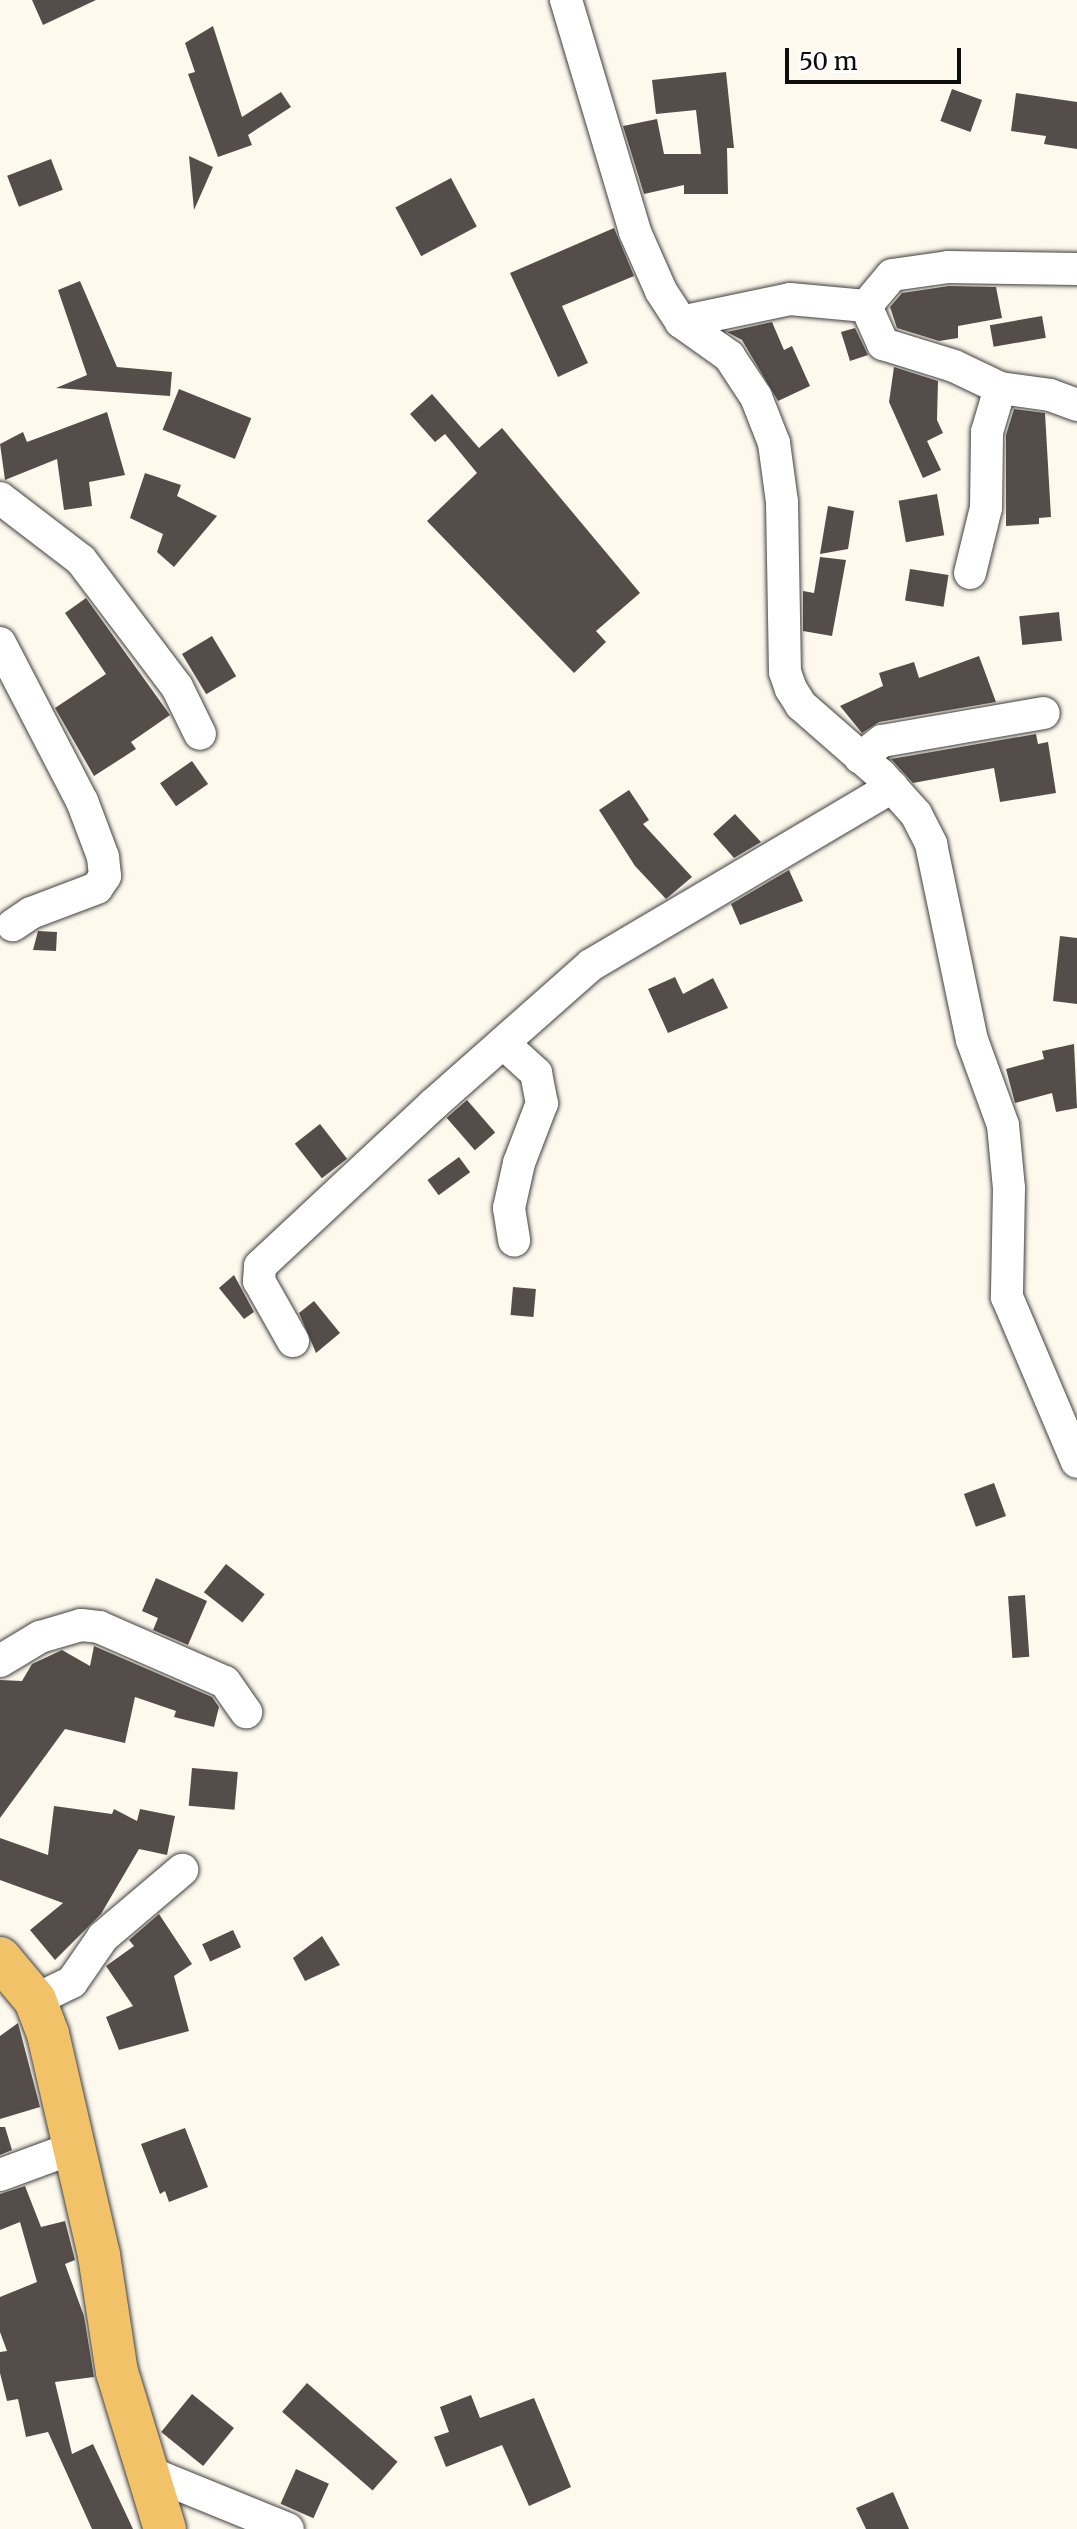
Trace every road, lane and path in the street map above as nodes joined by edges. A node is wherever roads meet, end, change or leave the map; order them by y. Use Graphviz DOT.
graph roads {
  1 [pos="566,0"];
  2 [pos="1077,269"];
  3 [pos="866,306"];
  4 [pos="681,322"];
  5 [pos="1000,388"];
  6 [pos="1077,405"];
  7 [pos="0,498"];
  8 [pos="970,573"];
  9 [pos="0,643"];
  10 [pos="1044,713"];
  11 [pos="200,734"];
  12 [pos="860,758"];
  13 [pos="892,787"];
  14 [pos="13,925"];
  15 [pos="503,1043"];
  16 [pos="514,1241"];
  17 [pos="293,1341"];
  18 [pos="1077,1462"];
  19 [pos="0,1661"];
  20 [pos="246,1712"];
  21 [pos="182,1870"];
  22 [pos="0,1958"];
  23 [pos="35,2000"];
  24 [pos="73,2148"];
  25 [pos="0,2175"];
  26 [pos="148,2472"];
  27 [pos="165,2529"];
  28 [pos="288,2529"];
  1 -- 4 [label="street"];
  2 -- 3 [label="street"];
  3 -- 4 [label="street"];
  3 -- 5 [label="street"];
  4 -- 12 [label="street"];
  5 -- 6 [label="street"];
  5 -- 8 [label="street"];
  7 -- 11 [label="street"];
  9 -- 14 [label="street"];
  10 -- 12 [label="street"];
  12 -- 13 [label="street"];
  13 -- 15 [label="street"];
  13 -- 18 [label="street"];
  15 -- 16 [label="street"];
  15 -- 17 [label="street"];
  19 -- 20 [label="street"];
  21 -- 23 [label="street"];
  22 -- 23 [label="main road"];
  23 -- 24 [label="main road"];
  24 -- 25 [label="street"];
  24 -- 26 [label="main road"];
  26 -- 27 [label="main road"];
  26 -- 28 [label="street"];
}
